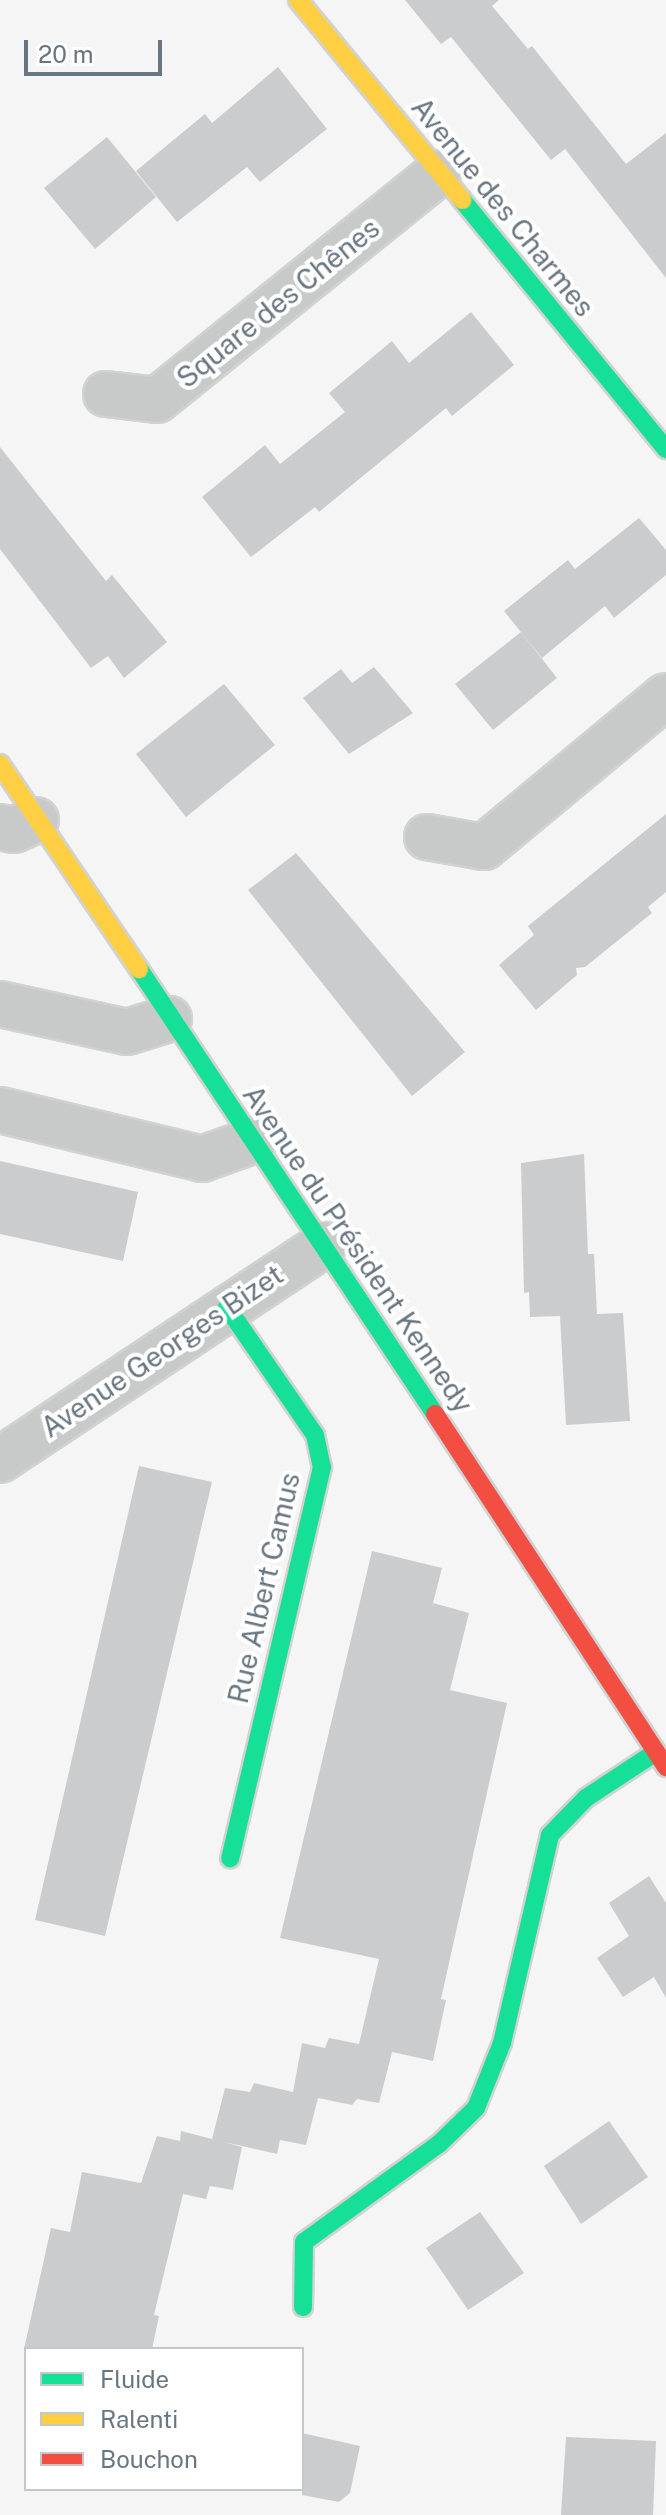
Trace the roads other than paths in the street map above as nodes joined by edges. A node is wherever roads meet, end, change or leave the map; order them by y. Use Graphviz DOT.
graph roads {
  1 [pos="298,0"];
  2 [pos="438,173"];
  3 [pos="106,394"];
  4 [pos="666,449"];
  5 [pos="666,696"];
  6 [pos="0,764"];
  7 [pos="18,824"];
  8 [pos="427,837"];
  9 [pos="0,1004"];
  10 [pos="169,1019"];
  11 [pos="0,1110"];
  12 [pos="255,1140"];
  13 [pos="324,1245"];
  14 [pos="227,1307"];
  15 [pos="0,1460"];
  16 [pos="661,1760"];
  17 [pos="230,1858"];
  18 [pos="303,2307"];
  1 -- 2 [label="street, Avenue des Charmes"];
  2 -- 3 [label="street, Square des Chênes"];
  2 -- 4 [label="street, Avenue des Charmes"];
  5 -- 8 [label="street"];
  6 -- 7 [label="street, Avenue du Président Kennedy"];
  7 -- 10 [label="street, Avenue du Président Kennedy"];
  9 -- 10 [label="street"];
  10 -- 12 [label="street, Avenue du Président Kennedy"];
  11 -- 12 [label="street"];
  12 -- 13 [label="street, Avenue du Président Kennedy"];
  13 -- 14 [label="street, Avenue Georges Bizet"];
  13 -- 16 [label="street, Avenue du Président Kennedy"];
  14 -- 15 [label="street, Avenue Georges Bizet"];
  14 -- 17 [label="street, Rue Albert Camus"];
  16 -- 18 [label="street"];
}
